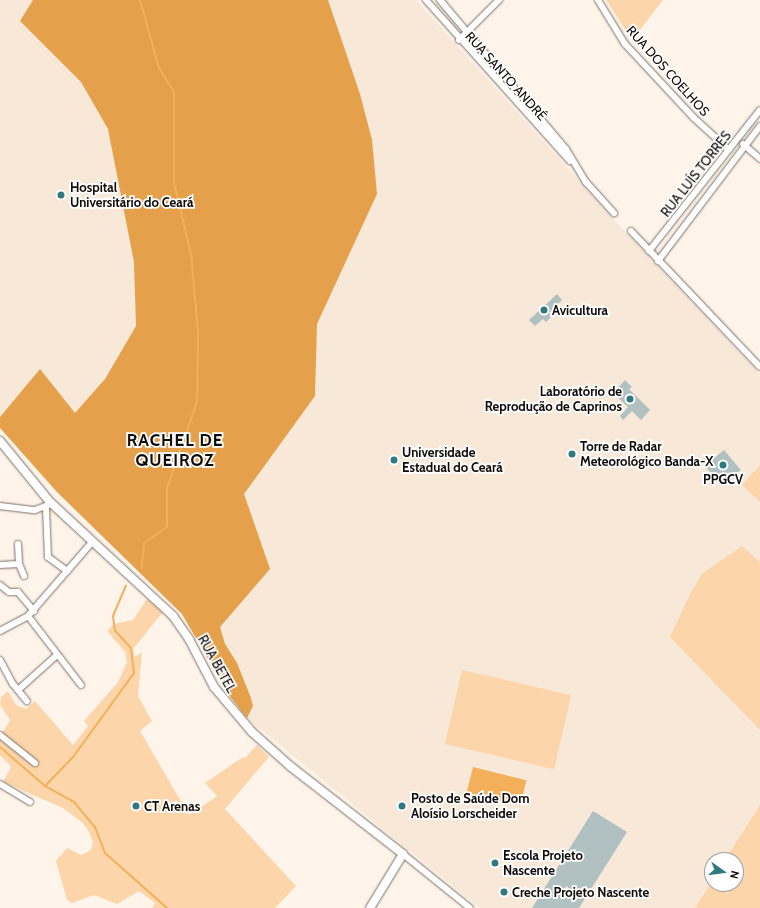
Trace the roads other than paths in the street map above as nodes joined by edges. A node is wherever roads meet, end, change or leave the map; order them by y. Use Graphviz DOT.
graph roads {
  1 [pos="426,0"];
  2 [pos="440,0"];
  3 [pos="499,0"];
  4 [pos="598,0"];
  5 [pos="468,32"];
  6 [pos="459,40"];
  7 [pos="760,110"];
  8 [pos="760,126"];
  9 [pos="737,140"];
  10 [pos="745,146"];
  11 [pos="729,150"];
  12 [pos="760,159"];
  13 [pos="572,164"];
  14 [pos="614,214"];
  15 [pos="631,231"];
  16 [pos="649,251"];
  17 [pos="658,261"];
  18 [pos="760,368"];
  19 [pos="0,441"];
  20 [pos="48,505"];
  21 [pos="0,506"];
  22 [pos="92,542"];
  23 [pos="18,544"];
  24 [pos="19,564"];
  25 [pos="0,565"];
  26 [pos="67,571"];
  27 [pos="24,576"];
  28 [pos="0,584"];
  29 [pos="34,611"];
  30 [pos="28,616"];
  31 [pos="0,631"];
  32 [pos="57,655"];
  33 [pos="0,660"];
  34 [pos="81,685"];
  35 [pos="18,690"];
  36 [pos="27,701"];
  37 [pos="0,735"];
  38 [pos="35,763"];
  39 [pos="0,784"];
  40 [pos="30,802"];
  41 [pos="403,854"];
  42 [pos="370,908"];
  43 [pos="470,908"];
  1 -- 6 [label="street, RUA SANTO ANDRÉ"];
  2 -- 5 [label="street, RUA SANTO ANDRÉ"];
  3 -- 5 [label="street"];
  4 -- 11 [label="street, RUA DOS COELHOS"];
  5 -- 6 [label="street"];
  5 -- 13 [label="street, RUA SANTO ANDRÉ"];
  6 -- 13 [label="street, RUA SANTO ANDRÉ"];
  7 -- 9 [label="street, RUA LUÍS TORRES"];
  8 -- 10 [label="street, RUA LUÍS TORRES"];
  9 -- 10 [label="street"];
  9 -- 11 [label="street, RUA LUÍS TORRES"];
  10 -- 12 [label="street"];
  10 -- 17 [label="street, RUA LUÍS TORRES"];
  11 -- 16 [label="street, RUA LUÍS TORRES"];
  13 -- 14 [label="street, RUA SANTO ANDRÉ"];
  15 -- 16 [label="street"];
  16 -- 17 [label="street"];
  17 -- 18 [label="street"];
  19 -- 20 [label="street, RUA BETEL"];
  20 -- 21 [label="street"];
  20 -- 22 [label="street, RUA BETEL"];
  20 -- 26 [label="street"];
  22 -- 26 [label="street"];
  22 -- 41 [label="street, RUA BETEL"];
  23 -- 24 [label="street"];
  24 -- 25 [label="street"];
  24 -- 27 [label="street"];
  26 -- 29 [label="street"];
  28 -- 29 [label="street"];
  29 -- 30 [label="street"];
  30 -- 31 [label="street"];
  30 -- 32 [label="street"];
  32 -- 34 [label="street"];
  32 -- 35 [label="street"];
  33 -- 35 [label="street"];
  35 -- 36 [label="street"];
  37 -- 38 [label="street"];
  39 -- 40 [label="street"];
  41 -- 42 [label="street"];
  41 -- 43 [label="street, RUA BETEL"];
}
